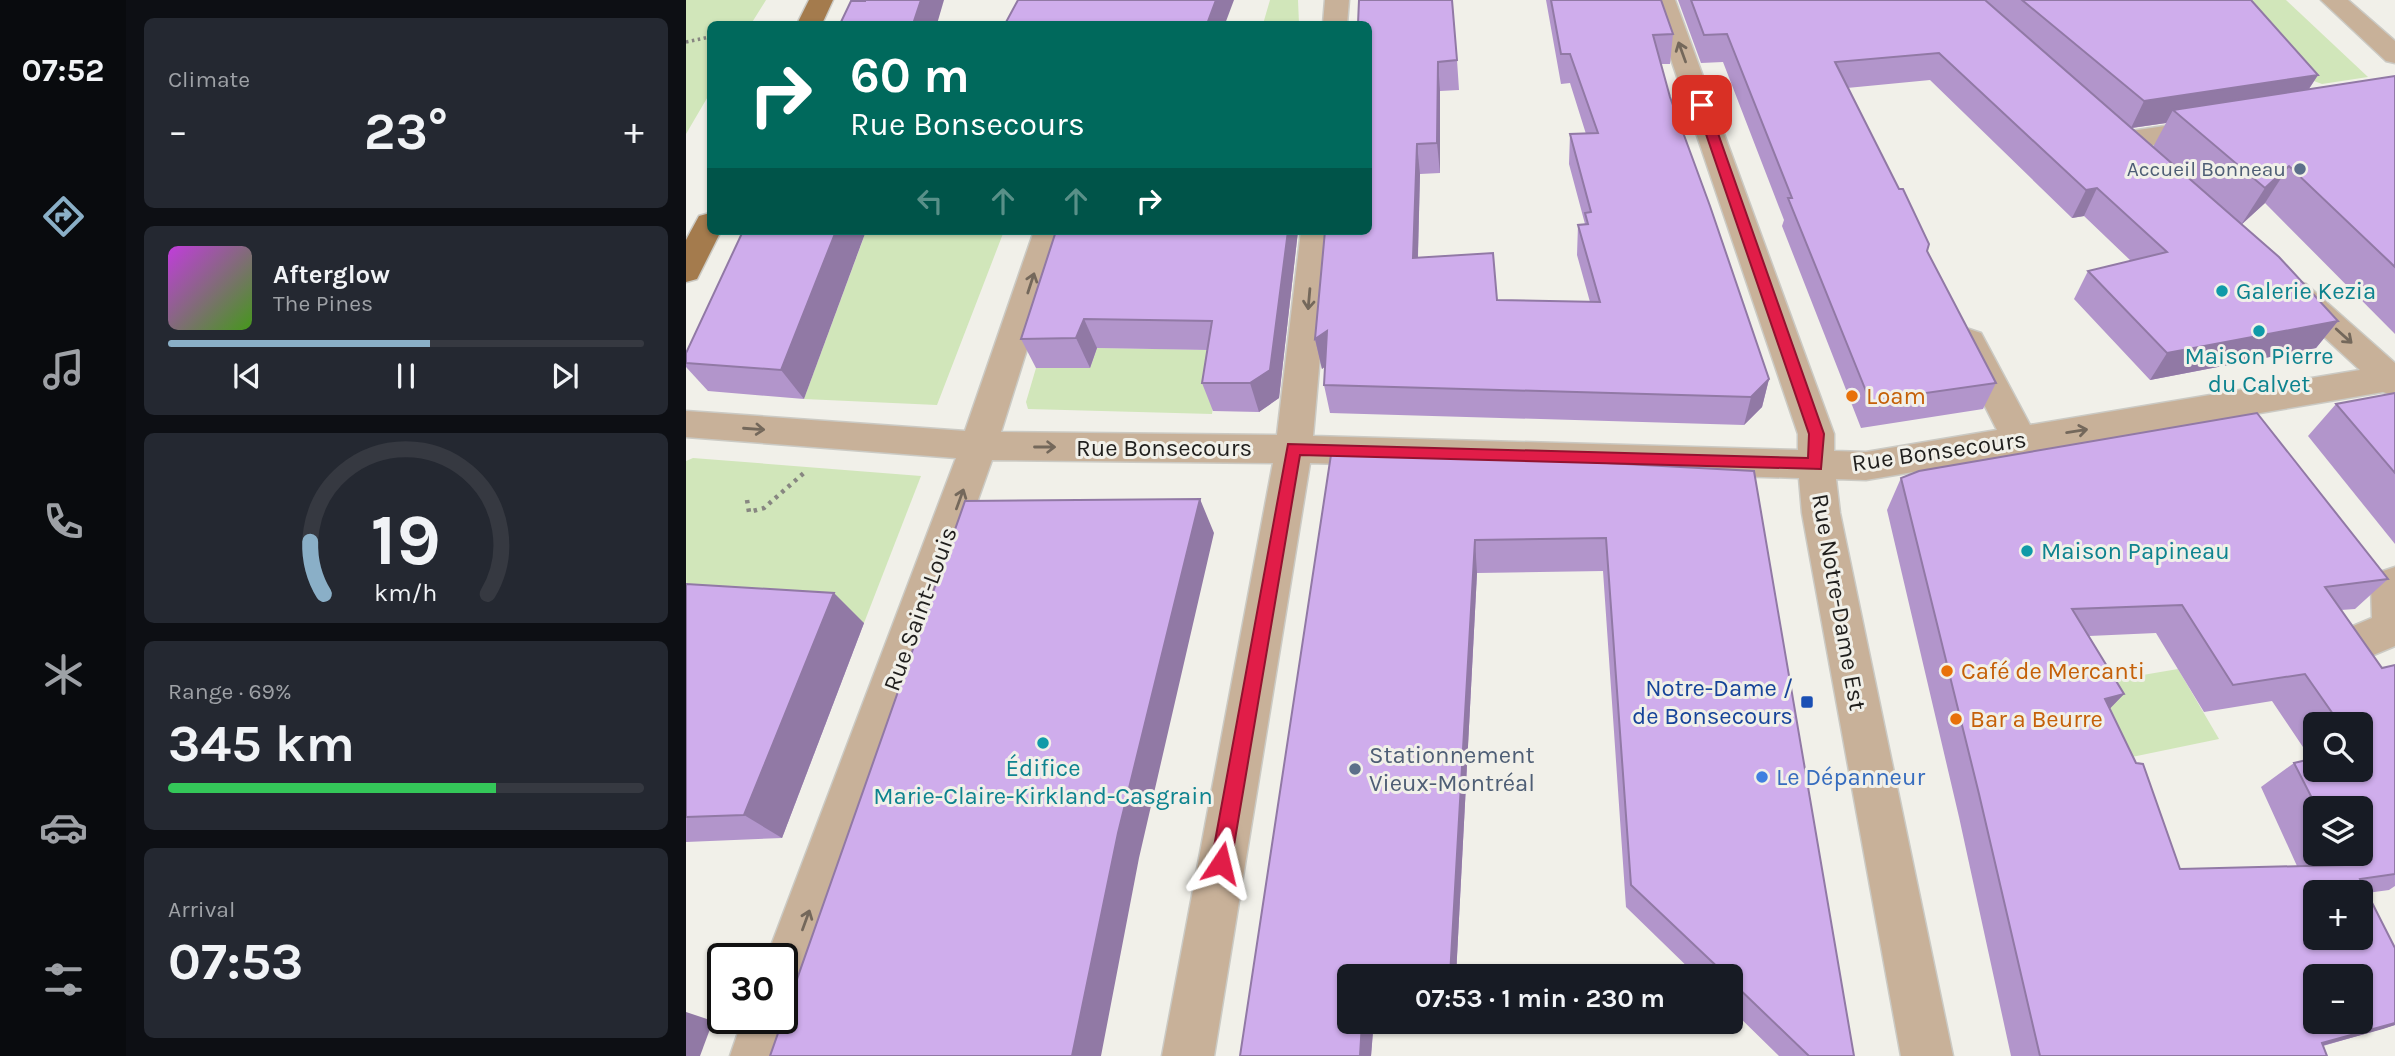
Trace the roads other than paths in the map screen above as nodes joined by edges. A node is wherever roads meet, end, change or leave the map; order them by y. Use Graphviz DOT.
graph roads {
  1 [pos="821,0"];
  2 [pos="1337,0"];
  3 [pos="1663,0"];
  4 [pos="2333,0"];
  5 [pos="811,21"];
  6 [pos="1335,21"];
  7 [pos="2395,55"];
  8 [pos="2237,124"];
  9 [pos="2125,142"];
  10 [pos="707,229"];
  11 [pos="1048,235"];
  12 [pos="1316,235"];
  13 [pos="2270,270"];
  14 [pos="686,271"];
  15 [pos="1953,312"];
  16 [pos="2393,381"];
  17 [pos="686,424"];
  18 [pos="2020,440"];
  19 [pos="977,446"];
  20 [pos="1294,449"];
  21 [pos="1816,465"];
  22 [pos="2395,584"];
  23 [pos="2347,648"];
  24 [pos="797,943"];
  25 [pos="764,1034"];
  26 [pos="756,1056"];
  27 [pos="1188,1056"];
  28 [pos="1927,1056"];
  1 -- 5 [label="main road"];
  2 -- 6 [label="street"];
  21 -- 3 [label="street, Rue Notre-Dame Est, one-way"];
  4 -- 7 [label="street"];
  8 -- 9 [label="street"];
  10 -- 14 [label="main road"];
  19 -- 11 [label="street, Rue Saint-Louis, one-way"];
  12 -- 20 [label="street, one-way"];
  13 -- 16 [label="street, one-way"];
  15 -- 18 [label="street"];
  18 -- 16 [label="street, Rue Bonsecours, one-way"];
  17 -- 19 [label="street, Rue Bonsecours, one-way"];
  18 -- 21 [label="street, Rue Bonsecours"];
  19 -- 20 [label="street, Rue Bonsecours, one-way"];
  24 -- 19 [label="street, Rue Saint-Louis, one-way"];
  20 -- 21 [label="street, Rue Bonsecours"];
  20 -- 27 [label="street"];
  21 -- 28 [label="street, Rue Notre-Dame Est"];
  22 -- 23 [label="street"];
  25 -- 26 [label="street"];
}
